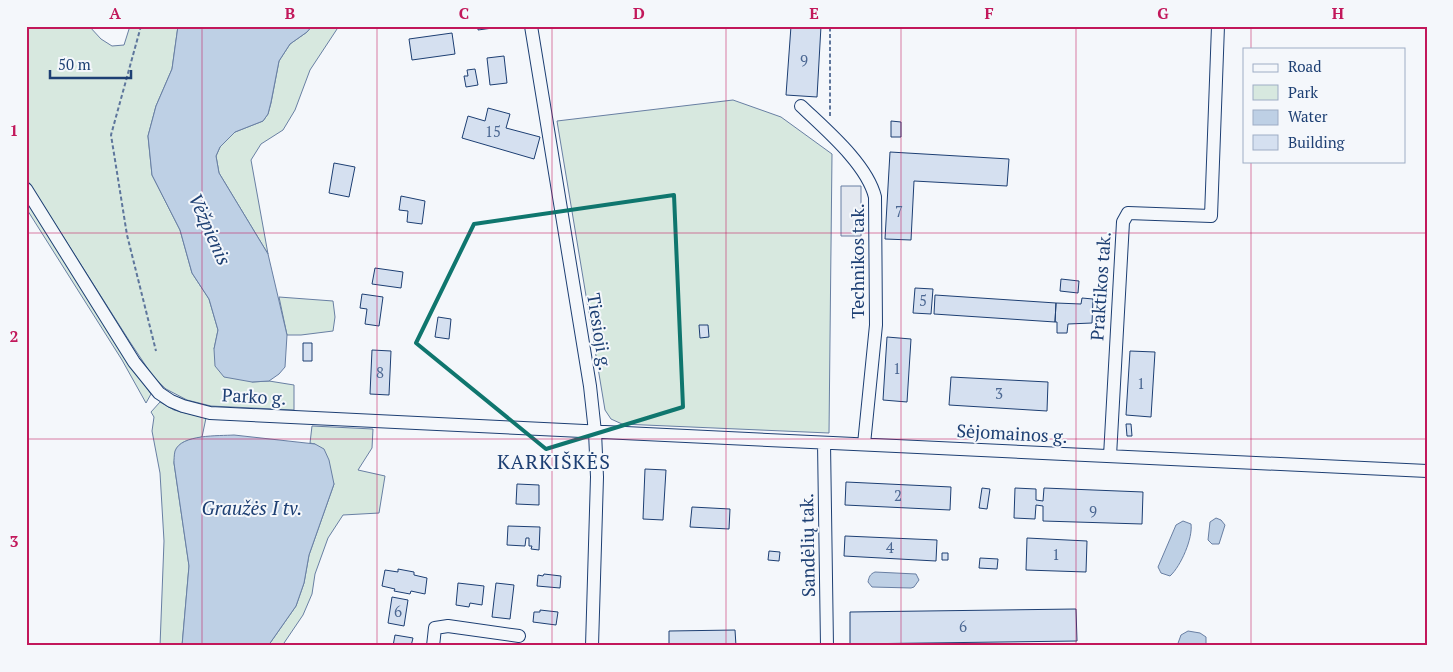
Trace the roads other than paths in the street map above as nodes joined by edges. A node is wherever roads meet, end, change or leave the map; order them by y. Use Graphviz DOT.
graph roads {
  1 [pos="531,26"];
  2 [pos="1218,26"];
  3 [pos="801,106"];
  4 [pos="26,189"];
  5 [pos="596,432"];
  6 [pos="824,443"];
  7 [pos="864,444"];
  8 [pos="1110,456"];
  9 [pos="1427,471"];
  10 [pos="519,636"];
  11 [pos="433,646"];
  12 [pos="592,646"];
  13 [pos="827,646"];
  1 -- 5 [label="street, Tiesioji g."];
  2 -- 8 [label="street, Praktikos tak."];
  3 -- 7 [label="street, Technikos tak."];
  4 -- 5 [label="street, Parko g."];
  5 -- 6 [label="street, Sėjomainos g."];
  5 -- 12 [label="street, Tiesioji g."];
  6 -- 7 [label="street, Sėjomainos g."];
  6 -- 13 [label="street, Sandėlių tak."];
  7 -- 8 [label="street, Sėjomainos g."];
  8 -- 9 [label="street, Sėjomainos g."];
  10 -- 11 [label="street"];
}
